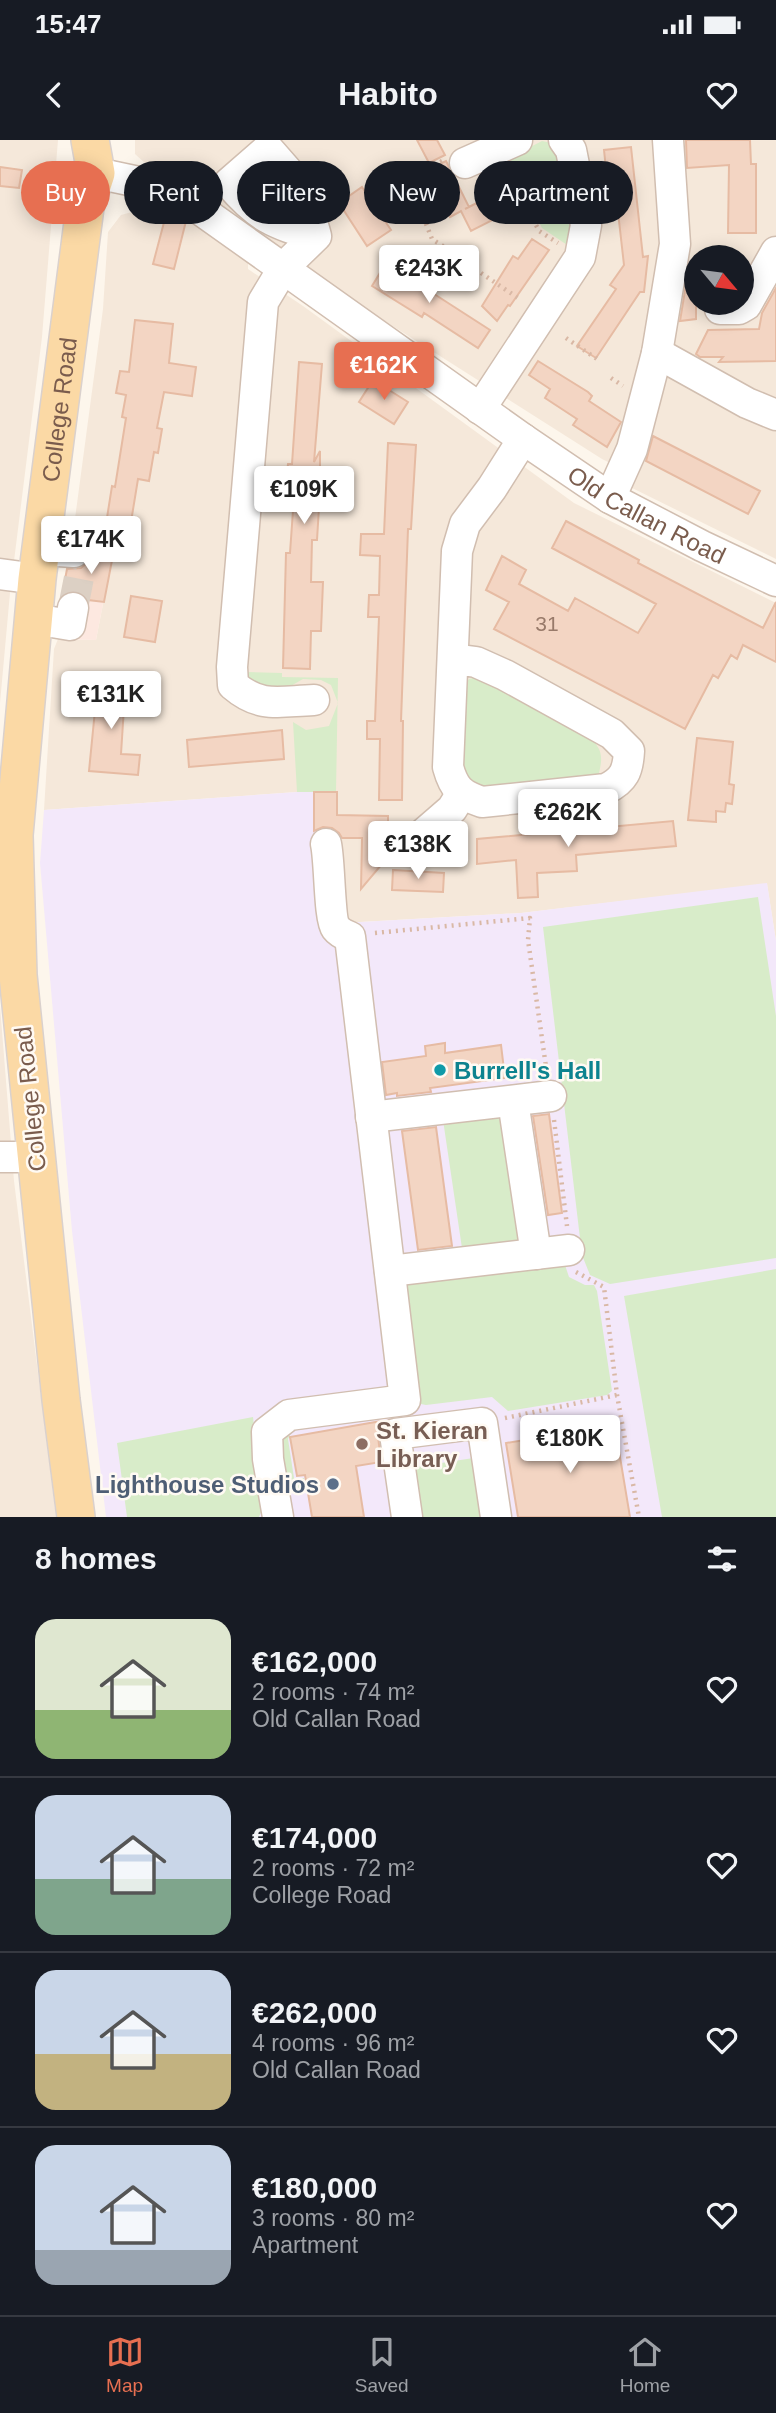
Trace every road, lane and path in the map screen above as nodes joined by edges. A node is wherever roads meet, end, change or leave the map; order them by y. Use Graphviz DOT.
graph roads {
  1 [pos="517,140"];
  2 [pos="564,140"];
  3 [pos="668,140"];
  4 [pos="93,156"];
  5 [pos="463,159"];
  6 [pos="316,236"];
  7 [pos="776,252"];
  8 [pos="458,256"];
  9 [pos="580,257"];
  10 [pos="284,267"];
  11 [pos="481,273"];
  12 [pos="754,291"];
  13 [pos="510,293"];
  14 [pos="566,338"];
  15 [pos="657,353"];
  16 [pos="600,361"];
  17 [pos="480,408"];
  18 [pos="776,415"];
  19 [pos="523,439"];
  20 [pos="610,498"];
  21 [pos="51,560"];
  22 [pos="0,574"];
  23 [pos="776,581"];
  24 [pos="73,608"];
  25 [pos="34,619"];
  26 [pos="453,659"];
  27 [pos="314,700"];
  28 [pos="462,793"];
  29 [pos="7,835"];
  30 [pos="422,835"];
  31 [pos="326,844"];
  32 [pos="530,918"];
  33 [pos="350,937"];
  34 [pos="551,1096"];
  35 [pos="513,1101"];
  36 [pos="372,1117"];
  37 [pos="0,1157"];
  38 [pos="36,1157"];
  39 [pos="569,1250"];
  40 [pos="536,1254"];
  41 [pos="390,1271"];
  42 [pos="617,1395"];
  43 [pos="405,1400"];
  44 [pos="482,1423"];
  45 [pos="411,1432"];
  46 [pos="76,1517"];
  47 [pos="278,1517"];
  48 [pos="407,1517"];
  49 [pos="496,1517"];
  50 [pos="639,1517"];
  1 -- 5 [label="street"];
  2 -- 9 [label="street"];
  3 -- 15 [label="street"];
  4 -- 10 [label="street, Old Callan Road"];
  4 -- 21 [label="main road, College Road"];
  5 -- 8 [label="path"];
  5 -- 9 [label="path"];
  6 -- 10 [label="street"];
  7 -- 12 [label="street"];
  9 -- 17 [label="street"];
  10 -- 17 [label="street, Old Callan Road"];
  10 -- 27 [label="street"];
  11 -- 13 [label="path"];
  14 -- 16 [label="path"];
  15 -- 18 [label="street"];
  15 -- 20 [label="street"];
  17 -- 19 [label="street, Old Callan Road"];
  19 -- 20 [label="street, Old Callan Road"];
  19 -- 26 [label="street"];
  20 -- 23 [label="street, Old Callan Road"];
  21 -- 22 [label="street"];
  21 -- 25 [label="main road, College Road"];
  24 -- 25 [label="street"];
  25 -- 29 [label="main road, College Road"];
  26 -- 28 [label="street"];
  26 -- 28 [label="street"];
  28 -- 30 [label="street"];
  29 -- 38 [label="main road, College Road"];
  31 -- 33 [label="street"];
  32 -- 33 [label="path"];
  33 -- 36 [label="street"];
  34 -- 35 [label="street"];
  35 -- 36 [label="street"];
  35 -- 40 [label="street"];
  36 -- 41 [label="street"];
  37 -- 38 [label="street"];
  38 -- 46 [label="main road, College Road"];
  39 -- 40 [label="street"];
  39 -- 42 [label="path"];
  40 -- 41 [label="street"];
  41 -- 43 [label="street"];
  42 -- 44 [label="path"];
  42 -- 50 [label="path"];
  43 -- 45 [label="street"];
  43 -- 47 [label="street"];
  44 -- 45 [label="street"];
  44 -- 49 [label="street"];
  45 -- 48 [label="street"];
}
